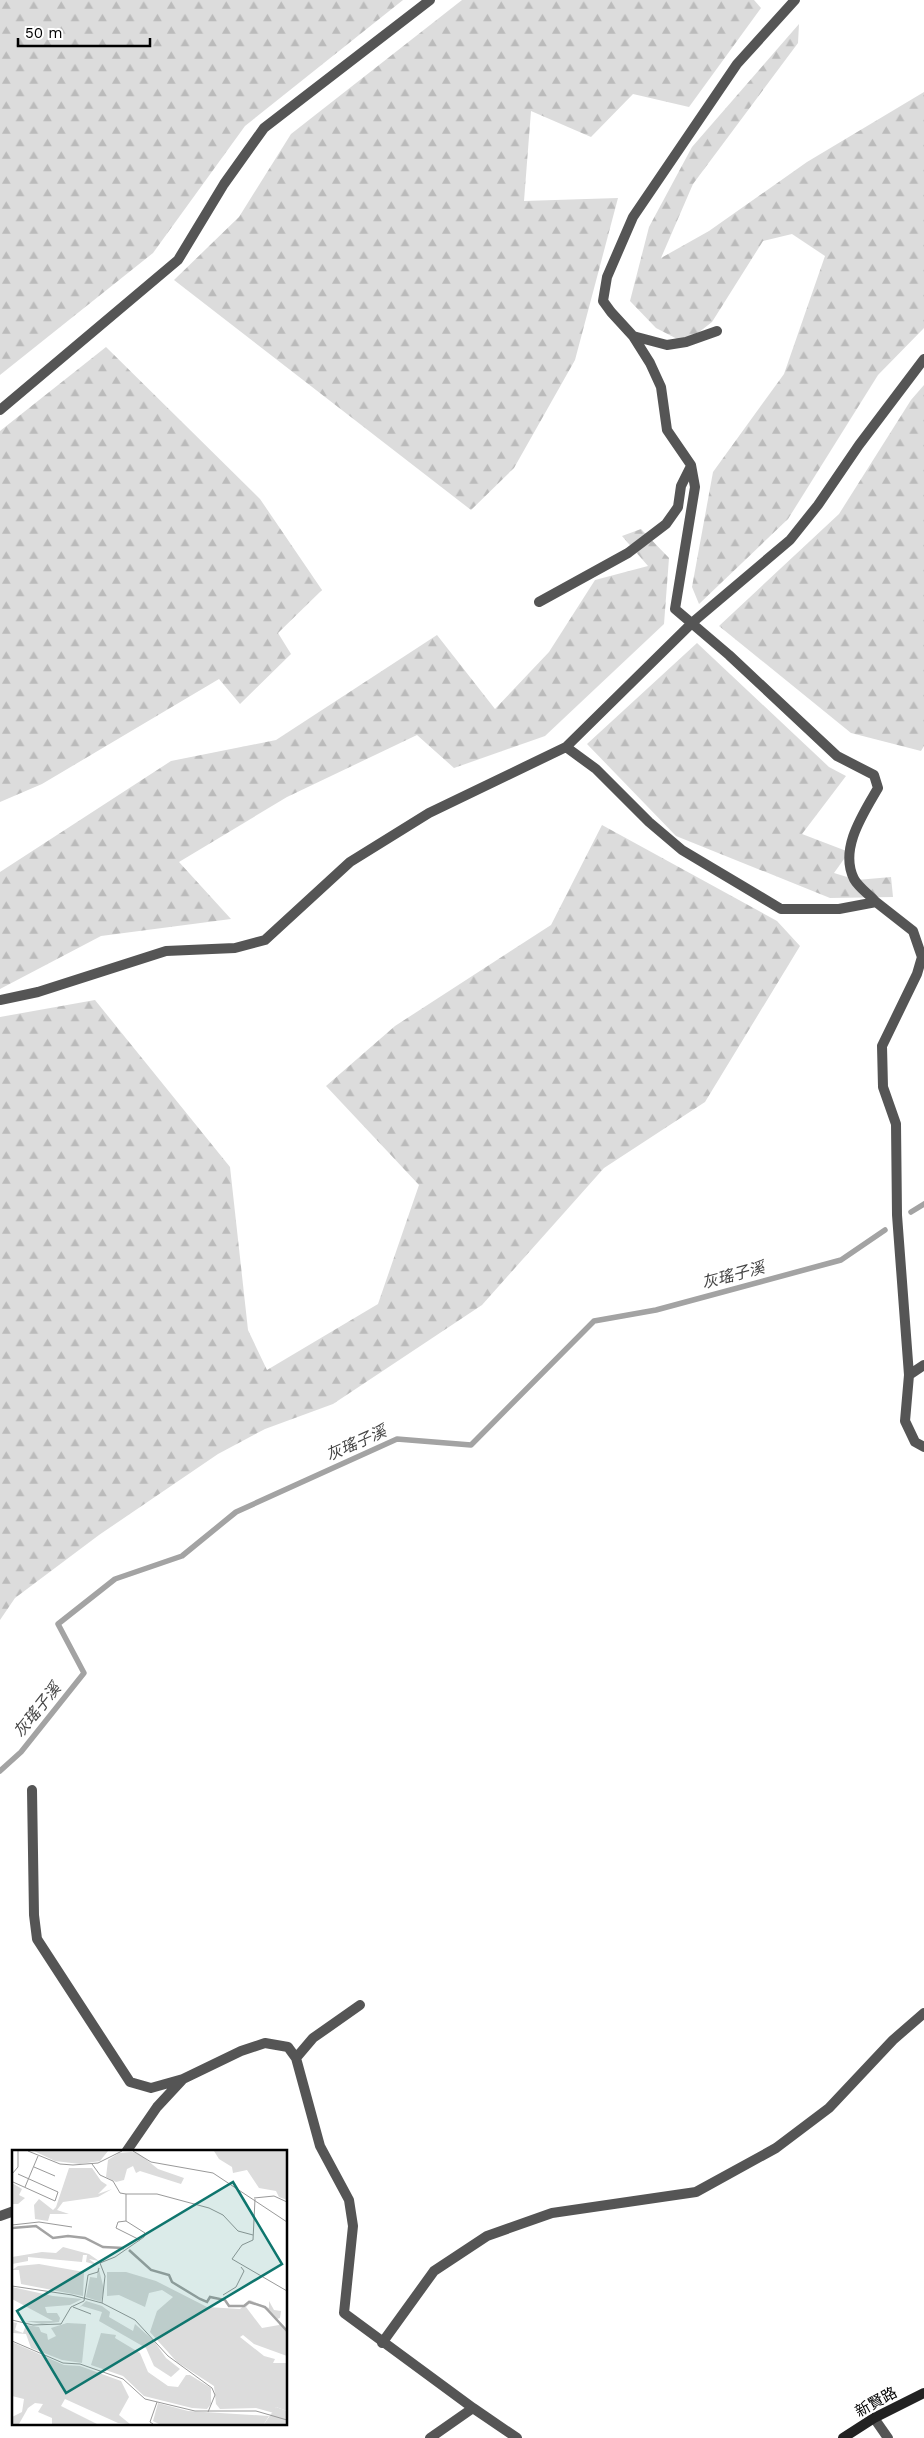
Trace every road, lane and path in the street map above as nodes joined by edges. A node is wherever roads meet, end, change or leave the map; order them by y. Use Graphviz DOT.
graph roads {
  1 [pos="430,0"];
  2 [pos="795,0"];
  3 [pos="718,331"];
  4 [pos="633,336"];
  5 [pos="924,359"];
  6 [pos="0,410"];
  7 [pos="691,465"];
  8 [pos="539,602"];
  9 [pos="693,622"];
  10 [pos="566,747"];
  11 [pos="876,902"];
  12 [pos="0,1000"];
  13 [pos="924,1365"];
  14 [pos="909,1375"];
  15 [pos="924,1448"];
  16 [pos="32,1790"];
  17 [pos="360,2005"];
  18 [pos="924,2013"];
  19 [pos="296,2058"];
  20 [pos="183,2079"];
  21 [pos="127,2150"];
  22 [pos="12,2212"];
  23 [pos="0,2216"];
  24 [pos="382,2342"];
  25 [pos="924,2393"];
  26 [pos="473,2408"];
  27 [pos="874,2418"];
  28 [pos="430,2438"];
  29 [pos="517,2438"];
  30 [pos="843,2438"];
  31 [pos="888,2438"];
  1 -- 6 [label="street"];
  2 -- 4 [label="street"];
  3 -- 4 [label="street"];
  4 -- 7 [label="street"];
  5 -- 9 [label="street"];
  7 -- 8 [label="street"];
  7 -- 9 [label="street"];
  9 -- 10 [label="street"];
  9 -- 11 [label="street"];
  10 -- 11 [label="street"];
  10 -- 12 [label="street"];
  11 -- 14 [label="street"];
  13 -- 14 [label="street"];
  14 -- 15 [label="street"];
  16 -- 20 [label="street"];
  17 -- 19 [label="street"];
  18 -- 24 [label="street"];
  19 -- 20 [label="street"];
  19 -- 24 [label="street"];
  20 -- 21 [label="street"];
  22 -- 23 [label="street"];
  24 -- 26 [label="street"];
  25 -- 27 [label="street, 新賢路"];
  26 -- 28 [label="street"];
  26 -- 29 [label="street"];
  27 -- 30 [label="street, 新賢路"];
  27 -- 31 [label="street"];
}
